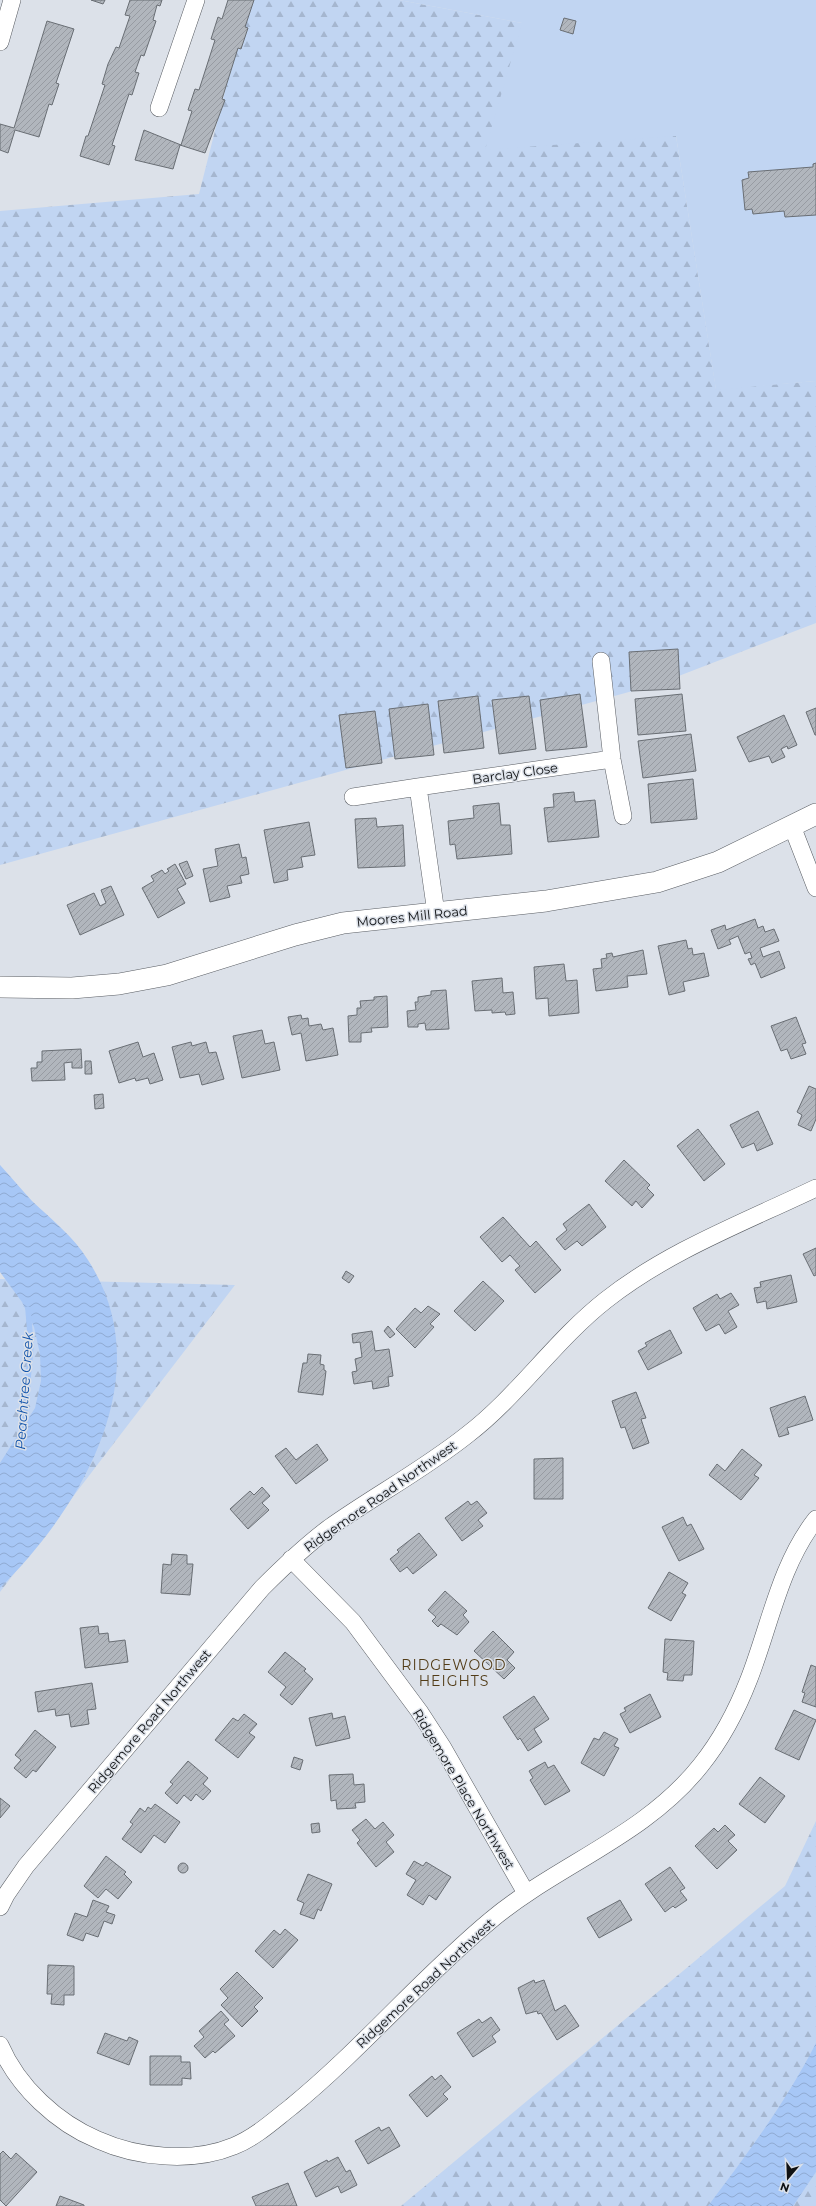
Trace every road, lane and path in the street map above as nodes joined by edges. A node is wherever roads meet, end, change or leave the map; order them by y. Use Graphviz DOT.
graph roads {
  1 [pos="12,0"];
  2 [pos="196,0"];
  3 [pos="0,42"];
  4 [pos="159,108"];
  5 [pos="601,661"];
  6 [pos="612,759"];
  7 [pos="418,787"];
  8 [pos="352,797"];
  9 [pos="816,814"];
  10 [pos="623,816"];
  11 [pos="792,826"];
  12 [pos="816,888"];
  13 [pos="436,913"];
  14 [pos="0,987"];
  15 [pos="816,1188"];
  16 [pos="816,1519"];
  17 [pos="291,1559"];
  18 [pos="526,1893"];
  19 [pos="0,1907"];
  20 [pos="0,2045"];
  1 -- 3 [label="street"];
  2 -- 4 [label="street"];
  5 -- 6 [label="street"];
  6 -- 7 [label="street, Barclay Close"];
  6 -- 10 [label="street"];
  7 -- 8 [label="street, Barclay Close"];
  7 -- 13 [label="street"];
  9 -- 11 [label="street, Moores Mill Road"];
  11 -- 12 [label="street"];
  11 -- 13 [label="street, Moores Mill Road"];
  13 -- 14 [label="street, Moores Mill Road"];
  15 -- 17 [label="street, Ridgemore Road Northwest"];
  16 -- 18 [label="street, Ridgemore Road Northwest"];
  17 -- 18 [label="street, Ridgemore Place Northwest"];
  17 -- 19 [label="street, Ridgemore Road Northwest"];
  18 -- 20 [label="street, Ridgemore Road Northwest"];
}
